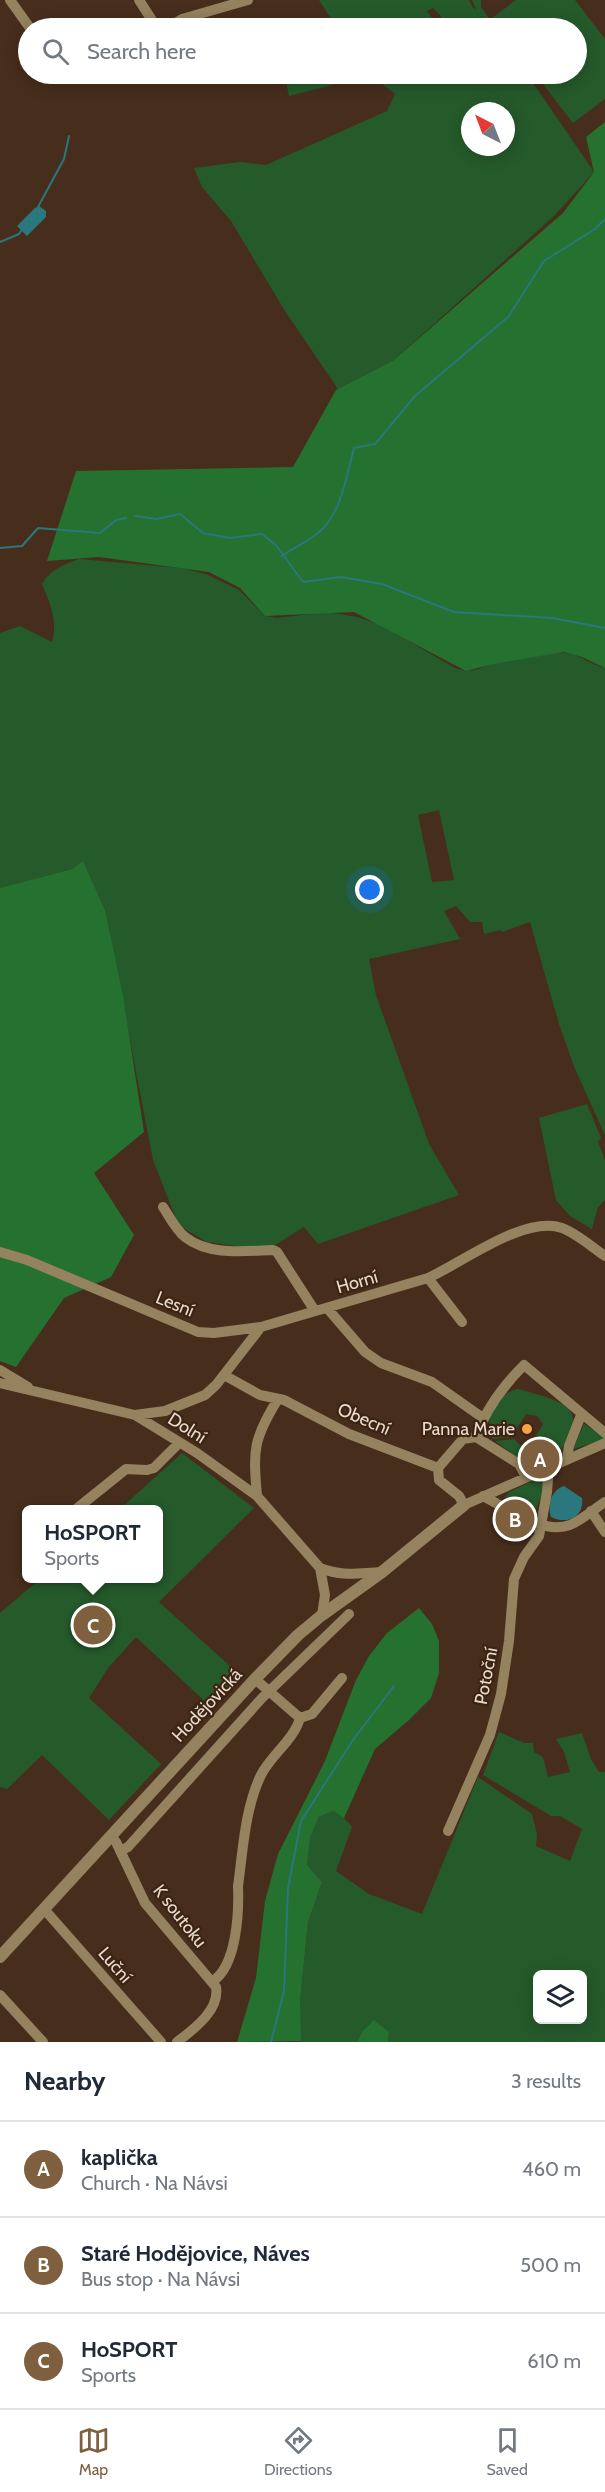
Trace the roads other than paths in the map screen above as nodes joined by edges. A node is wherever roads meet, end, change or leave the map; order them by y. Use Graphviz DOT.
graph roads {
  1 [pos="10,0"];
  2 [pos="139,0"];
  3 [pos="248,0"];
  4 [pos="23,18"];
  5 [pos="151,18"];
  6 [pos="185,18"];
  7 [pos="163,1207"];
  8 [pos="0,1252"];
  9 [pos="605,1256"];
  10 [pos="428,1278"];
  11 [pos="327,1308"];
  12 [pos="315,1311"];
  13 [pos="462,1322"];
  14 [pos="261,1327"];
  15 [pos="0,1370"];
  16 [pos="224,1375"];
  17 [pos="0,1383"];
  18 [pos="36,1392"];
  19 [pos="278,1399"];
  20 [pos="135,1415"];
  21 [pos="581,1415"];
  22 [pos="483,1418"];
  23 [pos="605,1433"];
  24 [pos="476,1437"];
  25 [pos="178,1443"];
  26 [pos="605,1443"];
  27 [pos="567,1458"];
  28 [pos="549,1466"];
  29 [pos="438,1468"];
  30 [pos="526,1477"];
  31 [pos="258,1496"];
  32 [pos="483,1496"];
  33 [pos="605,1502"];
  34 [pos="80,1505"];
  35 [pos="464,1505"];
  36 [pos="591,1511"];
  37 [pos="540,1525"];
  38 [pos="605,1532"];
  39 [pos="320,1568"];
  40 [pos="382,1572"];
  41 [pos="349,1614"];
  42 [pos="332,1618"];
  43 [pos="255,1678"];
  44 [pos="342,1678"];
  45 [pos="270,1692"];
  46 [pos="300,1718"];
  47 [pos="208,1730"];
  48 [pos="219,1745"];
  49 [pos="448,1831"];
  50 [pos="111,1837"];
  51 [pos="120,1851"];
  52 [pos="44,1909"];
  53 [pos="0,1957"];
  54 [pos="213,1981"];
  55 [pos="0,1995"];
  56 [pos="43,2042"];
  57 [pos="161,2042"];
  58 [pos="177,2042"];
  1 -- 4 [label="street"];
  2 -- 5 [label="street"];
  3 -- 6 [label="street"];
  7 -- 12 [label="street"];
  8 -- 14 [label="street, Lesní"];
  9 -- 10 [label="street, Horní"];
  10 -- 11 [label="street, Horní"];
  10 -- 13 [label="street"];
  11 -- 12 [label="street, Horní"];
  11 -- 22 [label="street"];
  12 -- 14 [label="street, Horní"];
  14 -- 16 [label="street"];
  15 -- 18 [label="street"];
  16 -- 19 [label="street, Obecní"];
  16 -- 20 [label="street"];
  17 -- 18 [label="street, Dolní"];
  18 -- 20 [label="street, Dolní"];
  19 -- 29 [label="street, Obecní"];
  19 -- 31 [label="street"];
  20 -- 25 [label="street, Dolní"];
  21 -- 22 [label="street"];
  21 -- 23 [label="street"];
  21 -- 27 [label="street"];
  22 -- 24 [label="street"];
  24 -- 29 [label="street"];
  24 -- 30 [label="street"];
  25 -- 31 [label="street, Dolní"];
  25 -- 34 [label="street"];
  26 -- 27 [label="street"];
  27 -- 28 [label="street"];
  28 -- 30 [label="street"];
  28 -- 37 [label="street, Potoční"];
  29 -- 35 [label="street"];
  30 -- 32 [label="street"];
  31 -- 39 [label="street, Dolní"];
  32 -- 35 [label="street"];
  32 -- 37 [label="street"];
  33 -- 36 [label="street"];
  35 -- 40 [label="street, Hodějovická"];
  36 -- 37 [label="street"];
  36 -- 38 [label="street"];
  37 -- 49 [label="street, Potoční"];
  39 -- 40 [label="street"];
  39 -- 42 [label="street"];
  40 -- 42 [label="street, Hodějovická"];
  41 -- 42 [label="street"];
  42 -- 43 [label="street, Hodějovická"];
  42 -- 45 [label="street"];
  43 -- 45 [label="street"];
  43 -- 47 [label="street, Hodějovická"];
  44 -- 46 [label="street"];
  45 -- 46 [label="street"];
  45 -- 48 [label="street"];
  46 -- 54 [label="street"];
  47 -- 48 [label="street"];
  47 -- 50 [label="street, Hodějovická"];
  48 -- 51 [label="street"];
  50 -- 51 [label="street, K soutoku"];
  50 -- 52 [label="street, Hodějovická"];
  51 -- 54 [label="street, K soutoku"];
  52 -- 53 [label="street, Hodějovická"];
  52 -- 57 [label="street, Luční"];
  54 -- 58 [label="street"];
  55 -- 56 [label="street"];
}
